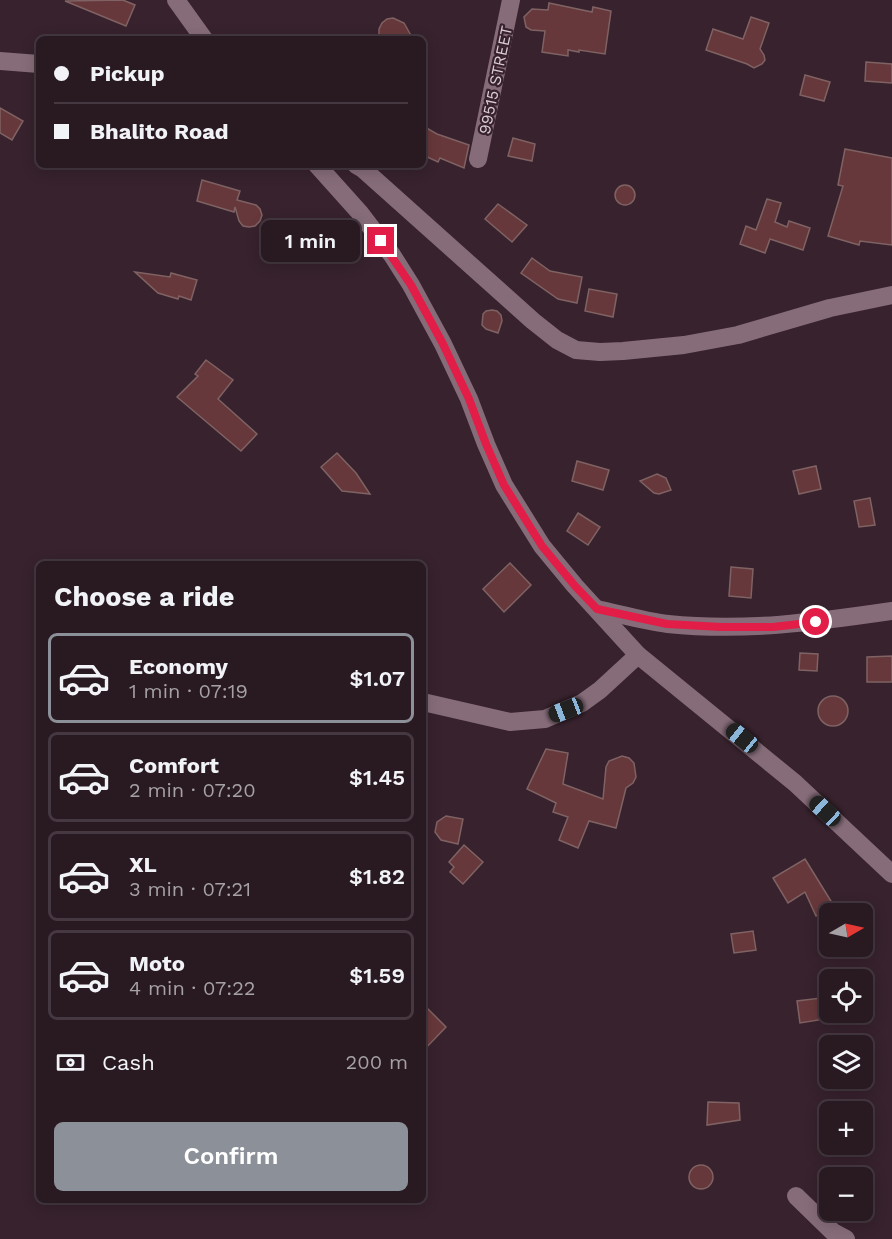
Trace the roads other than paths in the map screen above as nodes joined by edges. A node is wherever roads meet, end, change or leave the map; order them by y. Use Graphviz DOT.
graph roads {
  1 [pos="176,0"];
  2 [pos="512,0"];
  3 [pos="202,36"];
  4 [pos="0,61"];
  5 [pos="36,64"];
  6 [pos="478,159"];
  7 [pos="320,168"];
  8 [pos="361,168"];
  9 [pos="892,295"];
  10 [pos="597,609"];
  11 [pos="892,611"];
  12 [pos="638,655"];
  13 [pos="426,703"];
  14 [pos="892,874"];
  15 [pos="796,1197"];
  16 [pos="846,1239"];
  1 -- 3 [label="street"];
  2 -- 6 [label="street, 99515 STREET"];
  4 -- 5 [label="street"];
  7 -- 10 [label="street"];
  8 -- 9 [label="street"];
  10 -- 11 [label="street"];
  10 -- 12 [label="street"];
  12 -- 13 [label="street"];
  12 -- 14 [label="street"];
  15 -- 16 [label="street"];
}
